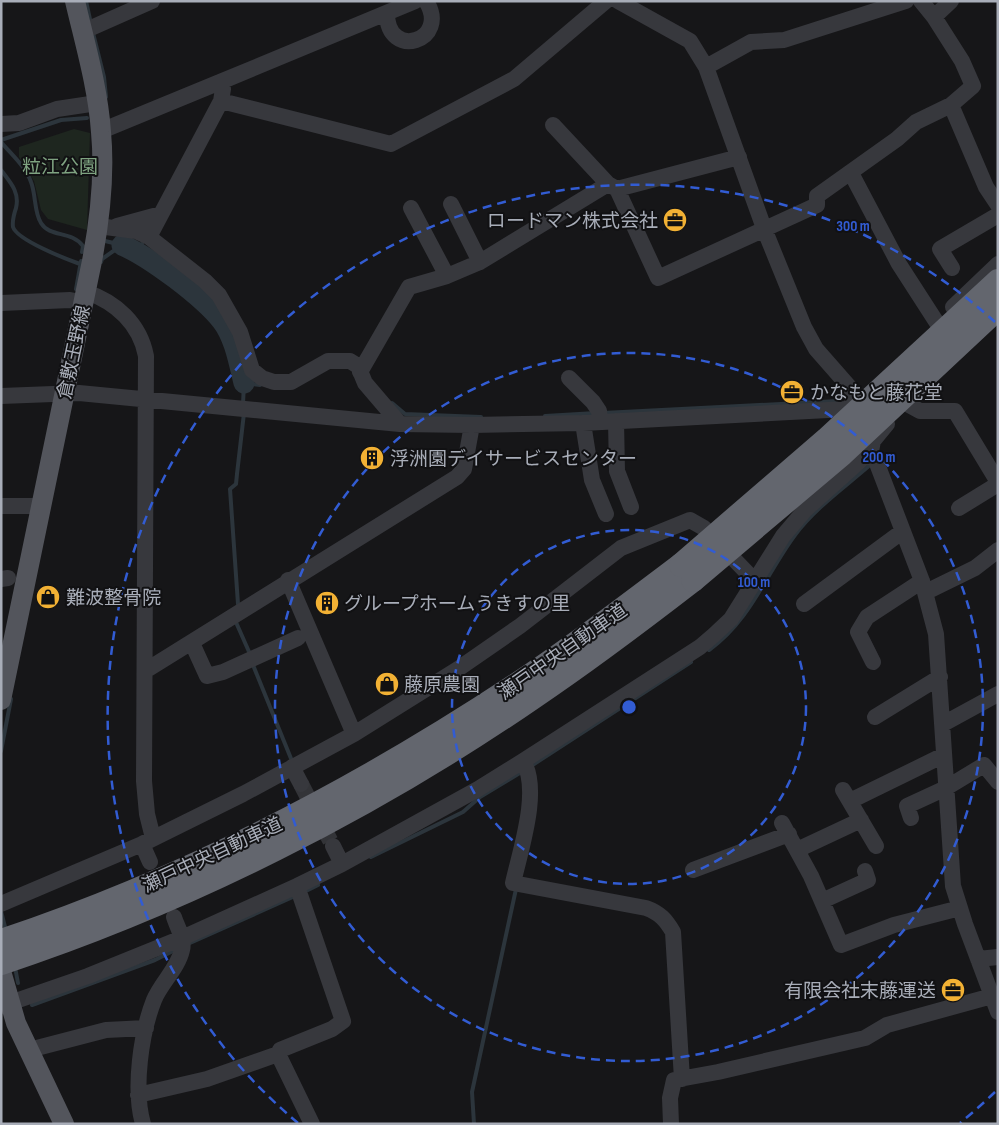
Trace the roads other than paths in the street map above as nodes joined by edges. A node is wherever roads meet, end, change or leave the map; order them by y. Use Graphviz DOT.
graph roads {
  1 [pos="75,1"];
  2 [pos="152,1"];
  3 [pos="415,1"];
  4 [pos="426,1"];
  5 [pos="606,1"];
  6 [pos="618,1"];
  7 [pos="906,1"];
  8 [pos="921,1"];
  9 [pos="951,1"];
  10 [pos="387,13"];
  11 [pos="934,17"];
  12 [pos="89,29"];
  13 [pos="706,67"];
  14 [pos="222,89"];
  15 [pos="98,103"];
  16 [pos="950,105"];
  17 [pos="1,124"];
  18 [pos="553,125"];
  19 [pos="108,129"];
  20 [pos="739,157"];
  21 [pos="851,173"];
  22 [pos="612,186"];
  23 [pos="451,204"];
  24 [pos="998,205"];
  25 [pos="412,208"];
  26 [pos="158,214"];
  27 [pos="998,214"];
  28 [pos="105,227"];
  29 [pos="766,231"];
  30 [pos="149,237"];
  31 [pos="480,262"];
  32 [pos="998,264"];
  33 [pos="952,268"];
  34 [pos="447,276"];
  35 [pos="998,281"];
  36 [pos="90,297"];
  37 [pos="1,302"];
  38 [pos="998,308"];
  39 [pos="937,322"];
  40 [pos="998,322"];
  41 [pos="960,358"];
  42 [pos="360,372"];
  43 [pos="569,378"];
  44 [pos="64,394"];
  45 [pos="1,396"];
  46 [pos="146,398"];
  47 [pos="853,403"];
  48 [pos="909,405"];
  49 [pos="604,418"];
  50 [pos="584,423"];
  51 [pos="400,424"];
  52 [pos="472,425"];
  53 [pos="871,451"];
  54 [pos="996,476"];
  55 [pos="1,506"];
  56 [pos="42,506"];
  57 [pos="630,507"];
  58 [pos="959,508"];
  59 [pos="606,514"];
  60 [pos="903,531"];
  61 [pos="998,550"];
  62 [pos="687,573"];
  63 [pos="288,580"];
  64 [pos="755,581"];
  65 [pos="924,587"];
  66 [pos="804,604"];
  67 [pos="298,638"];
  68 [pos="192,643"];
  69 [pos="873,662"];
  70 [pos="145,671"];
  71 [pos="940,677"];
  72 [pos="998,694"];
  73 [pos="1,700"];
  74 [pos="875,717"];
  75 [pos="943,724"];
  76 [pos="354,734"];
  77 [pos="944,755"];
  78 [pos="526,766"];
  79 [pos="292,768"];
  80 [pos="998,782"];
  81 [pos="301,784"];
  82 [pos="946,788"];
  83 [pos="911,818"];
  84 [pos="861,820"];
  85 [pos="148,841"];
  86 [pos="333,846"];
  87 [pos="876,846"];
  88 [pos="798,850"];
  89 [pos="150,862"];
  90 [pos="342,864"];
  91 [pos="692,870"];
  92 [pos="865,871"];
  93 [pos="297,886"];
  94 [pos="822,901"];
  95 [pos="3,903"];
  96 [pos="960,908"];
  97 [pos="174,917"];
  98 [pos="182,938"];
  99 [pos="7,954"];
  100 [pos="998,957"];
  101 [pos="978,959"];
  102 [pos="992,996"];
  103 [pos="5,1004"];
  104 [pos="998,1012"];
  105 [pos="146,1028"];
  106 [pos="29,1050"];
  107 [pos="278,1054"];
  108 [pos="682,1079"];
  109 [pos="138,1095"];
  110 [pos="64,1124"];
  111 [pos="144,1124"];
  112 [pos="312,1124"];
  113 [pos="671,1124"];
  1 -- 12 [label="main road, 倉敷玉野線"];
  2 -- 12 [label="street"];
  3 -- 10 [label="street"];
  4 -- 10 [label="street"];
  5 -- 14 [label="street"];
  6 -- 13 [label="street"];
  7 -- 13 [label="street"];
  8 -- 11 [label="street"];
  9 -- 11 [label="street"];
  10 -- 14 [label="street"];
  11 -- 16 [label="street"];
  12 -- 15 [label="main road, 倉敷玉野線"];
  13 -- 20 [label="street"];
  14 -- 19 [label="street"];
  14 -- 26 [label="street"];
  15 -- 17 [label="street"];
  15 -- 19 [label="main road, 倉敷玉野線"];
  16 -- 21 [label="street"];
  16 -- 24 [label="street"];
  18 -- 22 [label="street"];
  19 -- 28 [label="main road, 倉敷玉野線"];
  20 -- 22 [label="street"];
  20 -- 29 [label="street"];
  21 -- 29 [label="street"];
  21 -- 39 [label="street"];
  22 -- 29 [label="street"];
  22 -- 31 [label="street"];
  23 -- 31 [label="street"];
  25 -- 34 [label="street"];
  26 -- 28 [label="street"];
  26 -- 30 [label="street"];
  27 -- 33 [label="street"];
  28 -- 30 [label="street"];
  28 -- 36 [label="main road, 倉敷玉野線"];
  29 -- 47 [label="street"];
  30 -- 42 [label="street"];
  31 -- 34 [label="street"];
  32 -- 39 [label="street"];
  34 -- 42 [label="street"];
  35 -- 62 [label="highway, 瀬戸中央自動車道, bridge"];
  36 -- 37 [label="street"];
  36 -- 44 [label="main road, 倉敷玉野線"];
  36 -- 46 [label="street"];
  38 -- 62 [label="highway, 瀬戸中央自動車道, bridge"];
  39 -- 41 [label="street"];
  39 -- 47 [label="street"];
  40 -- 41 [label="street"];
  41 -- 48 [label="street"];
  42 -- 51 [label="street"];
  43 -- 49 [label="street"];
  44 -- 45 [label="street"];
  44 -- 46 [label="street"];
  44 -- 56 [label="main road, 倉敷玉野線"];
  46 -- 51 [label="street"];
  46 -- 70 [label="street"];
  47 -- 49 [label="street"];
  47 -- 53 [label="street"];
  48 -- 53 [label="street"];
  48 -- 54 [label="street"];
  49 -- 50 [label="street"];
  49 -- 57 [label="street"];
  50 -- 52 [label="street"];
  50 -- 59 [label="street"];
  51 -- 52 [label="street"];
  52 -- 63 [label="street"];
  53 -- 60 [label="street"];
  53 -- 64 [label="street"];
  54 -- 58 [label="street"];
  55 -- 56 [label="street"];
  56 -- 73 [label="main road, 倉敷玉野線"];
  60 -- 65 [label="street"];
  60 -- 66 [label="street"];
  61 -- 65 [label="street"];
  62 -- 99 [label="highway, 瀬戸中央自動車道"];
  63 -- 68 [label="street"];
  63 -- 76 [label="street"];
  64 -- 76 [label="street"];
  64 -- 78 [label="street"];
  65 -- 69 [label="street"];
  65 -- 71 [label="street"];
  67 -- 68 [label="street"];
  68 -- 70 [label="street"];
  70 -- 85 [label="street"];
  71 -- 74 [label="street"];
  71 -- 75 [label="street"];
  72 -- 75 [label="street"];
  75 -- 77 [label="street"];
  76 -- 79 [label="street"];
  77 -- 82 [label="street"];
  77 -- 84 [label="street"];
  78 -- 90 [label="street"];
  78 -- 108 [label="street"];
  79 -- 81 [label="street"];
  79 -- 85 [label="street"];
  80 -- 82 [label="street"];
  82 -- 83 [label="street"];
  82 -- 96 [label="street"];
  84 -- 87 [label="street"];
  84 -- 88 [label="street"];
  85 -- 89 [label="street"];
  85 -- 95 [label="street"];
  86 -- 90 [label="street"];
  88 -- 91 [label="street"];
  88 -- 94 [label="street"];
  90 -- 93 [label="street"];
  92 -- 94 [label="street"];
  93 -- 98 [label="street"];
  93 -- 107 [label="street"];
  94 -- 96 [label="street"];
  96 -- 101 [label="street"];
  97 -- 98 [label="street"];
  98 -- 103 [label="street"];
  98 -- 105 [label="street"];
  99 -- 103 [label="main road"];
  100 -- 101 [label="street"];
  101 -- 102 [label="street"];
  102 -- 104 [label="street"];
  102 -- 108 [label="street"];
  103 -- 106 [label="main road"];
  105 -- 106 [label="street"];
  105 -- 109 [label="street"];
  106 -- 110 [label="main road"];
  107 -- 109 [label="street"];
  107 -- 112 [label="street"];
  108 -- 113 [label="street"];
  109 -- 111 [label="street"];
}
